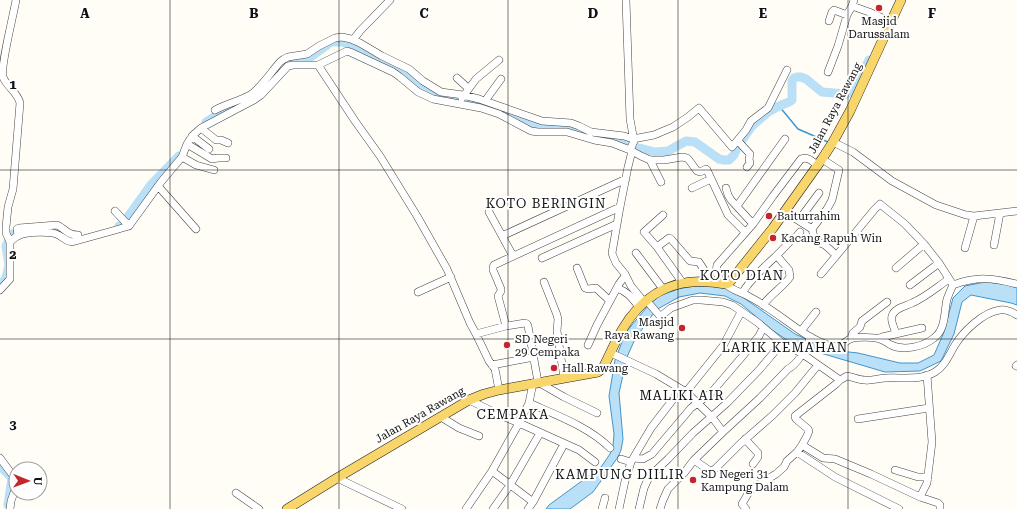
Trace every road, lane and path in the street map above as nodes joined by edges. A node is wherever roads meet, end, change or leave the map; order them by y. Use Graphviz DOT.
graph roads {
  1 [pos="16,0"];
  2 [pos="390,0"];
  3 [pos="626,0"];
  4 [pos="901,0"];
  5 [pos="853,3"];
  6 [pos="847,15"];
  7 [pos="829,21"];
  8 [pos="889,21"];
  9 [pos="353,40"];
  10 [pos="307,54"];
  11 [pos="499,60"];
  12 [pos="315,64"];
  13 [pos="787,70"];
  14 [pos="828,72"];
  15 [pos="457,78"];
  16 [pos="502,79"];
  17 [pos="468,88"];
  18 [pos="461,99"];
  19 [pos="485,102"];
  20 [pos="215,110"];
  21 [pos="568,127"];
  22 [pos="201,128"];
  23 [pos="192,136"];
  24 [pos="785,139"];
  25 [pos="740,142"];
  26 [pos="833,142"];
  27 [pos="228,143"];
  28 [pos="187,144"];
  29 [pos="632,146"];
  30 [pos="209,149"];
  31 [pos="182,157"];
  32 [pos="226,158"];
  33 [pos="650,160"];
  34 [pos="820,163"];
  35 [pos="747,167"];
  36 [pos="214,170"];
  37 [pos="626,179"];
  38 [pos="711,179"];
  39 [pos="661,182"];
  40 [pos="158,186"];
  41 [pos="692,188"];
  42 [pos="726,188"];
  43 [pos="819,193"];
  44 [pos="737,206"];
  45 [pos="620,207"];
  46 [pos="115,211"];
  47 [pos="1017,211"];
  48 [pos="489,212"];
  49 [pos="785,212"];
  50 [pos="1000,213"];
  51 [pos="663,215"];
  52 [pos="974,216"];
  53 [pos="799,220"];
  54 [pos="127,223"];
  55 [pos="618,224"];
  56 [pos="753,224"];
  57 [pos="196,229"];
  58 [pos="812,229"];
  59 [pos="745,232"];
  60 [pos="800,232"];
  61 [pos="18,233"];
  62 [pos="78,235"];
  63 [pos="502,236"];
  64 [pos="10,242"];
  65 [pos="924,244"];
  66 [pos="994,245"];
  67 [pos="657,247"];
  68 [pos="965,248"];
  69 [pos="636,253"];
  70 [pos="836,255"];
  71 [pos="513,256"];
  72 [pos="777,256"];
  73 [pos="542,258"];
  74 [pos="939,263"];
  75 [pos="577,268"];
  76 [pos="896,268"];
  77 [pos="821,274"];
  78 [pos="625,276"];
  79 [pos="451,277"];
  80 [pos="544,282"];
  81 [pos="682,282"];
  82 [pos="951,282"];
  83 [pos="719,283"];
  84 [pos="1017,284"];
  85 [pos="910,285"];
  86 [pos="617,288"];
  87 [pos="663,289"];
  88 [pos="0,290"];
  89 [pos="418,292"];
  90 [pos="742,293"];
  91 [pos="610,301"];
  92 [pos="887,302"];
  93 [pos="645,303"];
  94 [pos="764,305"];
  95 [pos="741,312"];
  96 [pos="816,312"];
  97 [pos="1017,315"];
  98 [pos="506,326"];
  99 [pos="763,328"];
  100 [pos="922,328"];
  101 [pos="801,331"];
  102 [pos="476,334"];
  103 [pos="896,334"];
  104 [pos="811,338"];
  105 [pos="851,338"];
  106 [pos="880,338"];
  107 [pos="782,343"];
  108 [pos="588,345"];
  109 [pos="613,354"];
  110 [pos="802,354"];
  111 [pos="534,357"];
  112 [pos="492,365"];
  113 [pos="818,365"];
  114 [pos="927,375"];
  115 [pos="564,378"];
  116 [pos="840,380"];
  117 [pos="536,382"];
  118 [pos="499,390"];
  119 [pos="684,391"];
  120 [pos="469,400"];
  121 [pos="529,403"];
  122 [pos="698,404"];
  123 [pos="929,408"];
  124 [pos="597,414"];
  125 [pos="441,416"];
  126 [pos="712,417"];
  127 [pos="858,419"];
  128 [pos="520,422"];
  129 [pos="723,432"];
  130 [pos="540,433"];
  131 [pos="479,436"];
  132 [pos="746,439"];
  133 [pos="564,444"];
  134 [pos="802,445"];
  135 [pos="610,448"];
  136 [pos="797,452"];
  137 [pos="0,458"];
  138 [pos="621,459"];
  139 [pos="633,460"];
  140 [pos="694,460"];
  141 [pos="595,462"];
  142 [pos="753,464"];
  143 [pos="8,469"];
  144 [pos="895,470"];
  145 [pos="492,471"];
  146 [pos="928,477"];
  147 [pos="337,478"];
  148 [pos="510,485"];
  149 [pos="236,493"];
  150 [pos="920,497"];
  151 [pos="605,498"];
  152 [pos="534,502"];
  153 [pos="259,509"];
  154 [pos="287,509"];
  155 [pos="402,509"];
  156 [pos="466,509"];
  157 [pos="493,509"];
  158 [pos="528,509"];
  159 [pos="602,509"];
  160 [pos="619,509"];
  161 [pos="639,509"];
  162 [pos="660,509"];
  163 [pos="746,509"];
  164 [pos="899,509"];
  165 [pos="940,509"];
  1 -- 64 [label="street"];
  2 -- 9 [label="street"];
  3 -- 29 [label="street"];
  4 -- 8 [label="main road, Jalan Raya Rawang"];
  5 -- 6 [label="street"];
  5 -- 8 [label="street"];
  6 -- 7 [label="street"];
  6 -- 14 [label="street"];
  8 -- 26 [label="main road, Jalan Raya Rawang"];
  9 -- 10 [label="street"];
  9 -- 18 [label="street"];
  10 -- 12 [label="street"];
  10 -- 20 [label="street"];
  11 -- 17 [label="street"];
  12 -- 18 [label="street"];
  12 -- 22 [label="street"];
  12 -- 79 [label="street"];
  13 -- 25 [label="street"];
  15 -- 17 [label="street"];
  16 -- 19 [label="street"];
  17 -- 18 [label="street"];
  18 -- 19 [label="street"];
  18 -- 21 [label="street"];
  19 -- 21 [label="street"];
  21 -- 29 [label="street"];
  21 -- 29 [label="street"];
  22 -- 23 [label="street"];
  22 -- 27 [label="street"];
  23 -- 28 [label="street"];
  23 -- 30 [label="street"];
  24 -- 44 [label="street"];
  25 -- 29 [label="street"];
  25 -- 35 [label="street"];
  26 -- 34 [label="main road, Jalan Raya Rawang"];
  26 -- 52 [label="street"];
  28 -- 31 [label="street"];
  28 -- 32 [label="street"];
  29 -- 33 [label="street"];
  29 -- 37 [label="street"];
  31 -- 36 [label="street"];
  31 -- 40 [label="street"];
  33 -- 38 [label="street"];
  33 -- 39 [label="street"];
  34 -- 49 [label="main road, Jalan Raya Rawang"];
  34 -- 56 [label="street"];
  34 -- 58 [label="street"];
  37 -- 45 [label="street"];
  37 -- 63 [label="street"];
  38 -- 41 [label="street"];
  38 -- 59 [label="street"];
  40 -- 54 [label="street"];
  40 -- 57 [label="street"];
  42 -- 44 [label="street"];
  43 -- 53 [label="street"];
  44 -- 56 [label="street"];
  45 -- 55 [label="street"];
  45 -- 71 [label="street"];
  46 -- 54 [label="street"];
  47 -- 50 [label="street"];
  48 -- 63 [label="street"];
  49 -- 53 [label="street"];
  49 -- 83 [label="main road, Jalan Raya Rawang"];
  50 -- 52 [label="street"];
  50 -- 66 [label="street"];
  51 -- 67 [label="street"];
  52 -- 68 [label="street"];
  53 -- 58 [label="street"];
  54 -- 61 [label="street"];
  55 -- 73 [label="street"];
  55 -- 78 [label="street"];
  56 -- 59 [label="street"];
  58 -- 70 [label="street"];
  59 -- 83 [label="street"];
  60 -- 72 [label="street"];
  61 -- 62 [label="street"];
  61 -- 64 [label="street"];
  63 -- 71 [label="street"];
  64 -- 88 [label="street"];
  65 -- 70 [label="street"];
  65 -- 74 [label="street"];
  65 -- 76 [label="street"];
  67 -- 81 [label="street"];
  67 -- 83 [label="street"];
  69 -- 87 [label="street"];
  70 -- 77 [label="street"];
  71 -- 98 [label="street"];
  72 -- 90 [label="street"];
  72 -- 94 [label="street"];
  74 -- 82 [label="street"];
  74 -- 85 [label="street"];
  75 -- 91 [label="street"];
  78 -- 86 [label="street"];
  78 -- 93 [label="street"];
  79 -- 89 [label="street"];
  79 -- 102 [label="street"];
  80 -- 115 [label="street"];
  81 -- 83 [label="main road, Jalan Raya Rawang"];
  81 -- 87 [label="main road, Jalan Raya Rawang"];
  82 -- 84 [label="street"];
  82 -- 103 [label="street"];
  82 -- 106 [label="street"];
  83 -- 90 [label="street"];
  86 -- 91 [label="street"];
  86 -- 93 [label="street"];
  87 -- 93 [label="main road, Jalan Raya Rawang"];
  90 -- 94 [label="street"];
  91 -- 108 [label="street"];
  92 -- 105 [label="street"];
  93 -- 95 [label="street"];
  93 -- 109 [label="main road, Jalan Raya Rawang"];
  94 -- 101 [label="street"];
  95 -- 99 [label="street"];
  95 -- 119 [label="street"];
  96 -- 101 [label="street"];
  97 -- 114 [label="street"];
  98 -- 102 [label="street"];
  98 -- 111 [label="street"];
  99 -- 107 [label="street"];
  99 -- 122 [label="street"];
  100 -- 103 [label="street"];
  101 -- 104 [label="street"];
  102 -- 112 [label="street"];
  103 -- 106 [label="street"];
  104 -- 105 [label="street"];
  104 -- 110 [label="street"];
  105 -- 106 [label="street"];
  107 -- 110 [label="street"];
  107 -- 126 [label="street"];
  109 -- 115 [label="main road, Jalan Raya Rawang"];
  109 -- 119 [label="street"];
  110 -- 113 [label="street"];
  110 -- 129 [label="street"];
  111 -- 112 [label="street"];
  111 -- 117 [label="street"];
  112 -- 118 [label="street"];
  113 -- 116 [label="street"];
  113 -- 132 [label="street"];
  114 -- 116 [label="street"];
  114 -- 123 [label="street"];
  115 -- 117 [label="main road, Jalan Raya Rawang"];
  116 -- 134 [label="street"];
  117 -- 118 [label="main road, Jalan Raya Rawang"];
  117 -- 121 [label="street"];
  117 -- 124 [label="street"];
  118 -- 120 [label="main road, Jalan Raya Rawang"];
  119 -- 122 [label="street"];
  119 -- 139 [label="street"];
  120 -- 125 [label="main road, Jalan Raya Rawang"];
  120 -- 128 [label="street"];
  121 -- 128 [label="street"];
  121 -- 135 [label="street"];
  122 -- 126 [label="street"];
  122 -- 139 [label="street"];
  123 -- 127 [label="street"];
  123 -- 146 [label="street"];
  125 -- 131 [label="street"];
  125 -- 147 [label="main road, Jalan Raya Rawang"];
  126 -- 129 [label="street"];
  126 -- 161 [label="street"];
  128 -- 130 [label="street"];
  128 -- 145 [label="street"];
  129 -- 140 [label="street"];
  130 -- 133 [label="street"];
  130 -- 148 [label="street"];
  132 -- 140 [label="street"];
  132 -- 142 [label="street"];
  133 -- 141 [label="street"];
  133 -- 152 [label="street"];
  134 -- 136 [label="street"];
  134 -- 150 [label="street"];
  136 -- 163 [label="street"];
  136 -- 164 [label="street"];
  137 -- 143 [label="street"];
  138 -- 139 [label="street"];
  139 -- 160 [label="street"];
  140 -- 162 [label="street"];
  144 -- 146 [label="street"];
  145 -- 148 [label="street"];
  145 -- 156 [label="street"];
  146 -- 150 [label="street"];
  147 -- 154 [label="main road, Jalan Raya Rawang"];
  147 -- 155 [label="street"];
  148 -- 152 [label="street"];
  148 -- 157 [label="street"];
  149 -- 153 [label="street"];
  150 -- 165 [label="street"];
  151 -- 159 [label="street"];
  152 -- 158 [label="street"];
}
